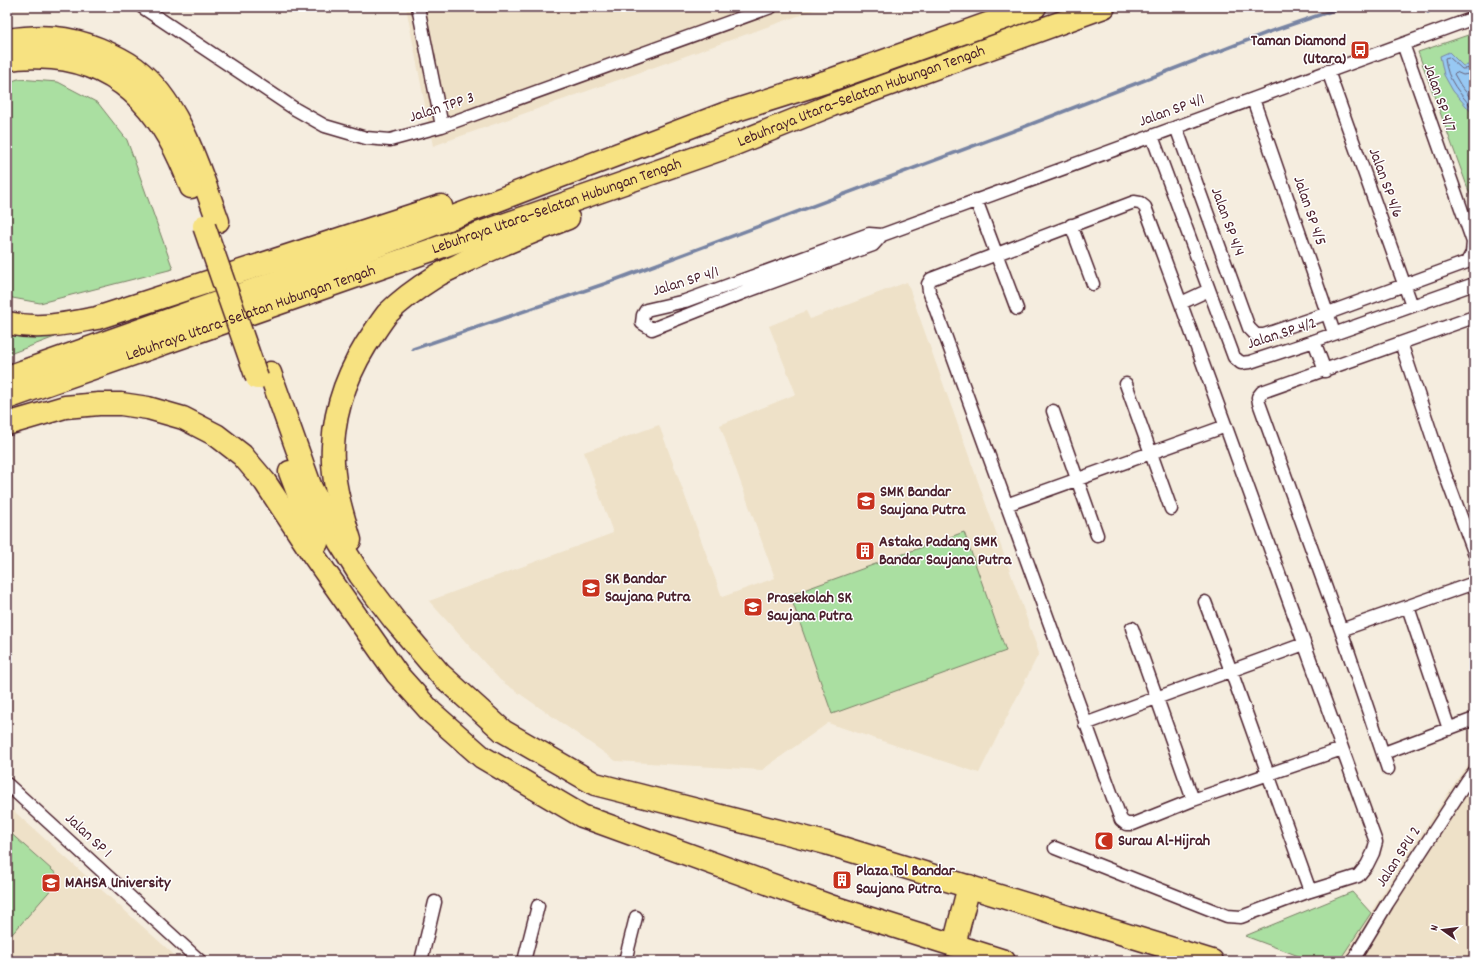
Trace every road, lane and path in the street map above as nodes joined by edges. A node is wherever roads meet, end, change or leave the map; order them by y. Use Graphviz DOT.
graph roads {
  1 [pos="142,7"];
  2 [pos="418,7"];
  3 [pos="771,7"];
  4 [pos="1035,7"];
  5 [pos="1104,7"];
  6 [pos="1474,18"];
  7 [pos="7,40"];
  8 [pos="1403,44"];
  9 [pos="7,60"];
  10 [pos="1328,72"];
  11 [pos="1253,99"];
  12 [pos="724,114"];
  13 [pos="442,126"];
  14 [pos="1176,127"];
  15 [pos="1152,136"];
  16 [pos="730,146"];
  17 [pos="976,200"];
  18 [pos="211,223"];
  19 [pos="1071,225"];
  20 [pos="882,234"];
  21 [pos="996,254"];
  22 [pos="1093,284"];
  23 [pos="1474,284"];
  24 [pos="1405,285"];
  25 [pos="1210,290"];
  26 [pos="1181,303"];
  27 [pos="1412,306"];
  28 [pos="1018,310"];
  29 [pos="1328,313"];
  30 [pos="1474,317"];
  31 [pos="7,322"];
  32 [pos="1334,333"];
  33 [pos="1314,341"];
  34 [pos="1400,343"];
  35 [pos="1325,371"];
  36 [pos="263,376"];
  37 [pos="7,377"];
  38 [pos="1126,384"];
  39 [pos="7,398"];
  40 [pos="1053,411"];
  41 [pos="7,424"];
  42 [pos="1226,426"];
  43 [pos="1152,453"];
  44 [pos="1076,480"];
  45 [pos="1006,505"];
  46 [pos="1171,509"];
  47 [pos="1096,535"];
  48 [pos="1474,552"];
  49 [pos="360,575"];
  50 [pos="330,578"];
  51 [pos="1474,583"];
  52 [pos="1204,602"];
  53 [pos="1408,607"];
  54 [pos="1132,628"];
  55 [pos="1341,630"];
  56 [pos="1304,644"];
  57 [pos="1231,671"];
  58 [pos="1157,698"];
  59 [pos="1474,719"];
  60 [pos="1085,724"];
  61 [pos="1449,729"];
  62 [pos="1342,749"];
  63 [pos="1384,753"];
  64 [pos="1388,769"];
  65 [pos="1268,774"];
  66 [pos="1472,780"];
  67 [pos="7,784"];
  68 [pos="1193,800"];
  69 [pos="1055,848"];
  70 [pos="969,886"];
  71 [pos="1310,891"];
  72 [pos="435,902"];
  73 [pos="538,906"];
  74 [pos="636,917"];
  75 [pos="1090,924"];
  76 [pos="954,945"];
  77 [pos="200,961"];
  78 [pos="421,961"];
  79 [pos="524,961"];
  80 [pos="625,961"];
  81 [pos="1004,961"];
  82 [pos="1158,961"];
  83 [pos="1212,961"];
  84 [pos="1355,961"];
  1 -- 13 [label="street, Jalan TPP 3"];
  2 -- 13 [label="street"];
  3 -- 13 [label="street, Jalan TPP 3"];
  4 -- 12 [label="highway, Lebuhraya Utara–Selatan Hubungan Tengah"];
  5 -- 16 [label="highway, Lebuhraya Utara–Selatan Hubungan Tengah"];
  6 -- 8 [label="street, Jalan SP 4/1"];
  7 -- 18 [label="highway"];
  8 -- 10 [label="street, Jalan SP 4/1"];
  8 -- 24 [label="street, Jalan SP 4/7"];
  9 -- 18 [label="highway"];
  10 -- 11 [label="street, Jalan SP 4/1"];
  10 -- 24 [label="street, Jalan SP 4/6"];
  11 -- 14 [label="street, Jalan SP 4/1"];
  11 -- 29 [label="street, Jalan SP 4/5"];
  12 -- 31 [label="highway"];
  12 -- 37 [label="highway, Lebuhraya Utara–Selatan Hubungan Tengah"];
  14 -- 15 [label="street, Jalan SP 4/1"];
  14 -- 29 [label="street, Jalan SP 4/4"];
  15 -- 17 [label="street, Jalan SP 4/1"];
  15 -- 25 [label="street, Jalan SP 4/2"];
  16 -- 39 [label="highway, Lebuhraya Utara–Selatan Hubungan Tengah"];
  16 -- 49 [label="highway"];
  17 -- 20 [label="street, Jalan SP 4/1"];
  17 -- 21 [label="street"];
  18 -- 36 [label="highway"];
  19 -- 21 [label="street"];
  19 -- 22 [label="street"];
  19 -- 26 [label="street"];
  20 -- 20 [label="street, Jalan SP 4/1"];
  21 -- 28 [label="street"];
  21 -- 45 [label="street"];
  23 -- 27 [label="street, Jalan SP 4/2"];
  24 -- 27 [label="street, Jalan SP 4/6"];
  24 -- 29 [label="street"];
  25 -- 26 [label="street"];
  25 -- 33 [label="street, Jalan SP 4/2"];
  26 -- 42 [label="street"];
  27 -- 32 [label="street, Jalan SP 4/2"];
  29 -- 32 [label="street, Jalan SP 4/5"];
  30 -- 34 [label="street"];
  32 -- 33 [label="street, Jalan SP 4/2"];
  33 -- 35 [label="street"];
  34 -- 35 [label="street"];
  34 -- 48 [label="street"];
  35 -- 55 [label="street"];
  36 -- 49 [label="highway"];
  36 -- 50 [label="highway"];
  38 -- 43 [label="street"];
  40 -- 44 [label="street"];
  41 -- 50 [label="highway"];
  42 -- 43 [label="street"];
  42 -- 56 [label="street"];
  43 -- 44 [label="street"];
  43 -- 46 [label="street"];
  44 -- 45 [label="street"];
  44 -- 47 [label="street"];
  45 -- 60 [label="street"];
  49 -- 70 [label="highway"];
  50 -- 76 [label="highway"];
  51 -- 53 [label="street"];
  52 -- 57 [label="street"];
  53 -- 55 [label="street"];
  53 -- 61 [label="street"];
  54 -- 58 [label="street"];
  55 -- 63 [label="street"];
  56 -- 57 [label="street"];
  56 -- 62 [label="street"];
  57 -- 58 [label="street"];
  57 -- 65 [label="street"];
  58 -- 60 [label="street"];
  58 -- 68 [label="street"];
  59 -- 61 [label="street"];
  60 -- 68 [label="street"];
  61 -- 63 [label="street"];
  62 -- 65 [label="street"];
  62 -- 71 [label="street"];
  63 -- 64 [label="street"];
  65 -- 68 [label="street"];
  65 -- 71 [label="street"];
  66 -- 84 [label="street, Jalan SPU 2"];
  67 -- 77 [label="street, Jalan SP 1"];
  69 -- 71 [label="street"];
  70 -- 75 [label="highway"];
  70 -- 76 [label="highway"];
  72 -- 78 [label="street"];
  73 -- 79 [label="street"];
  74 -- 80 [label="street"];
  75 -- 82 [label="highway"];
  75 -- 83 [label="highway"];
  76 -- 81 [label="highway"];
}
